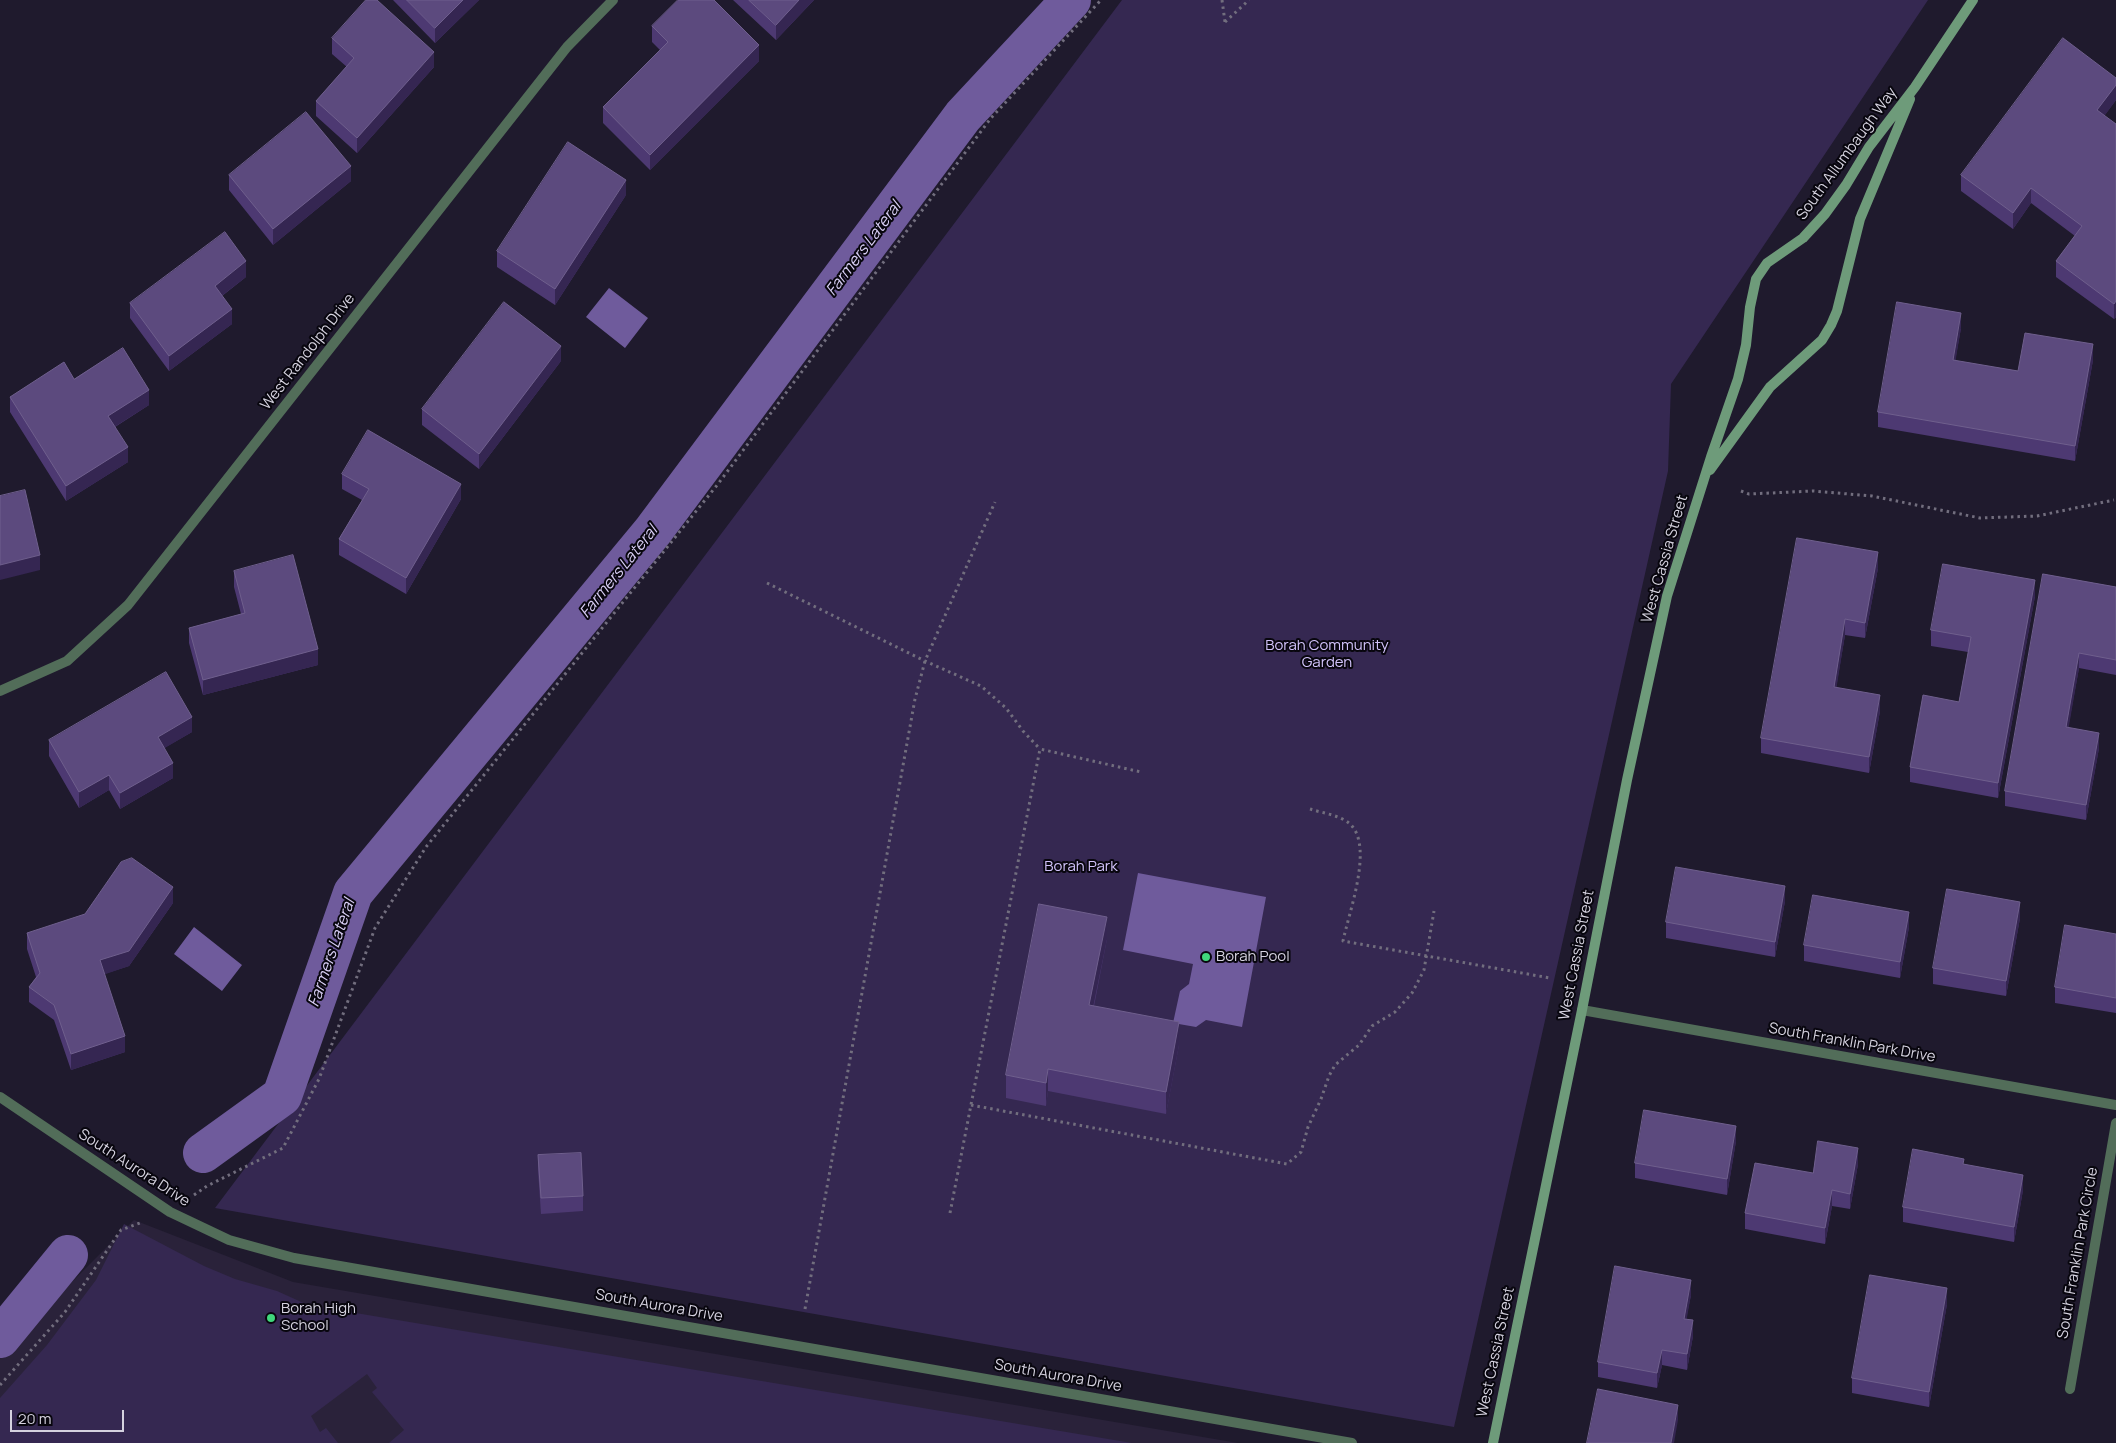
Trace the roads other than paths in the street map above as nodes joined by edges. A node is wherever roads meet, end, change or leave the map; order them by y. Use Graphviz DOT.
graph roads {
  1 [pos="613,0"];
  2 [pos="1973,0"];
  3 [pos="1915,86"];
  4 [pos="1705,477"];
  5 [pos="0,691"];
  6 [pos="1582,1010"];
  7 [pos="0,1098"];
  8 [pos="2116,1105"];
  9 [pos="2116,1123"];
  10 [pos="2070,1388"];
  11 [pos="1352,1443"];
  12 [pos="1493,1443"];
  1 -- 5 [label="street, West Randolph Drive"];
  2 -- 3 [label="street, South Allumbaugh Way"];
  3 -- 4 [label="street, South Allumbaugh Way"];
  3 -- 4 [label="street, South Allumbaugh Way"];
  4 -- 6 [label="street, West Cassia Street"];
  6 -- 8 [label="street, South Franklin Park Drive"];
  6 -- 12 [label="street, West Cassia Street"];
  7 -- 11 [label="street, South Aurora Drive"];
  9 -- 10 [label="street, South Franklin Park Circle"];
}
